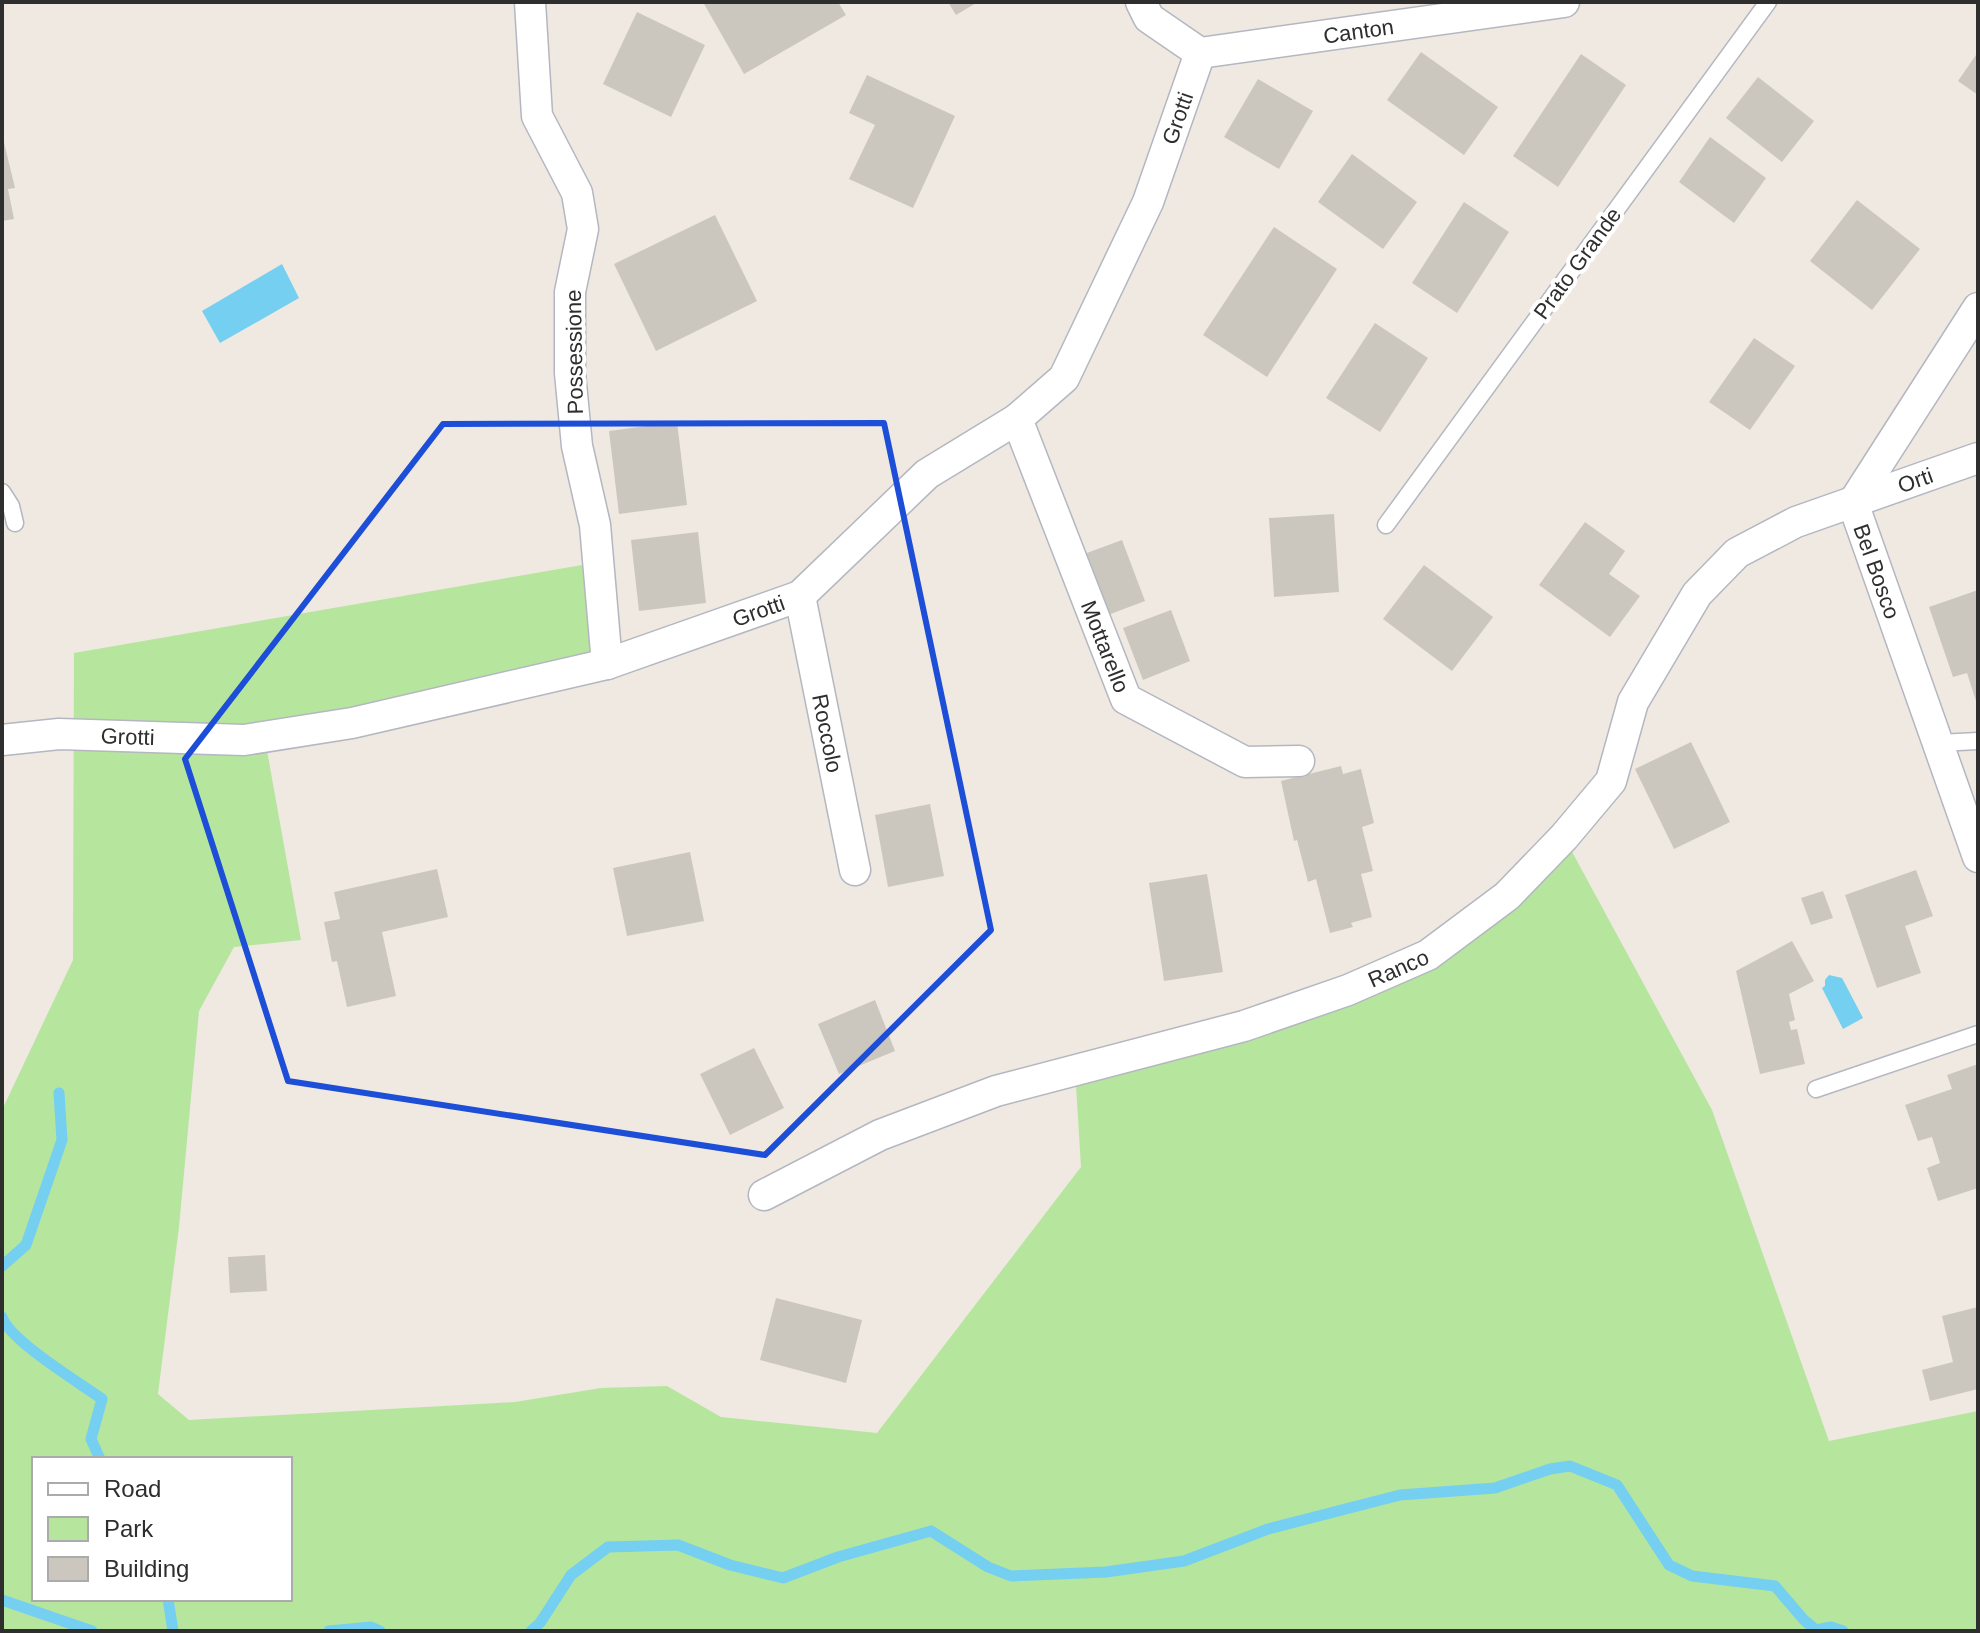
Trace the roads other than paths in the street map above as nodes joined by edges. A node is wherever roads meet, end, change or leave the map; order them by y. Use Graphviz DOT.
graph roads {
  1 [pos="530,2"];
  2 [pos="1141,2"];
  3 [pos="1564,2"];
  4 [pos="1768,2"];
  5 [pos="1200,53"];
  6 [pos="1978,308"];
  7 [pos="1017,419"];
  8 [pos="1978,458"];
  9 [pos="2,492"];
  10 [pos="1853,503"];
  11 [pos="15,523"];
  12 [pos="1386,525"];
  13 [pos="800,596"];
  14 [pos="607,664"];
  15 [pos="2,740"];
  16 [pos="1978,741"];
  17 [pos="1939,743"];
  18 [pos="1299,761"];
  19 [pos="1978,857"];
  20 [pos="855,870"];
  21 [pos="1978,1034"];
  22 [pos="1816,1089"];
  23 [pos="764,1195"];
  1 -- 14 [label="street, Possessione"];
  2 -- 5 [label="street"];
  3 -- 5 [label="street, Canton"];
  4 -- 12 [label="lane, Prato Grande"];
  5 -- 7 [label="street, Grotti"];
  6 -- 10 [label="street, Bel Bosco"];
  7 -- 13 [label="street, Grotti"];
  7 -- 18 [label="street, Mottarello"];
  8 -- 10 [label="street, Orti"];
  9 -- 11 [label="lane"];
  10 -- 17 [label="street, Bel Bosco"];
  10 -- 23 [label="street, Ranco"];
  13 -- 14 [label="street, Grotti"];
  13 -- 20 [label="street, Roccolo"];
  14 -- 15 [label="street, Grotti"];
  16 -- 17 [label="lane"];
  17 -- 19 [label="street, Bel Bosco"];
  21 -- 22 [label="lane"];
}
